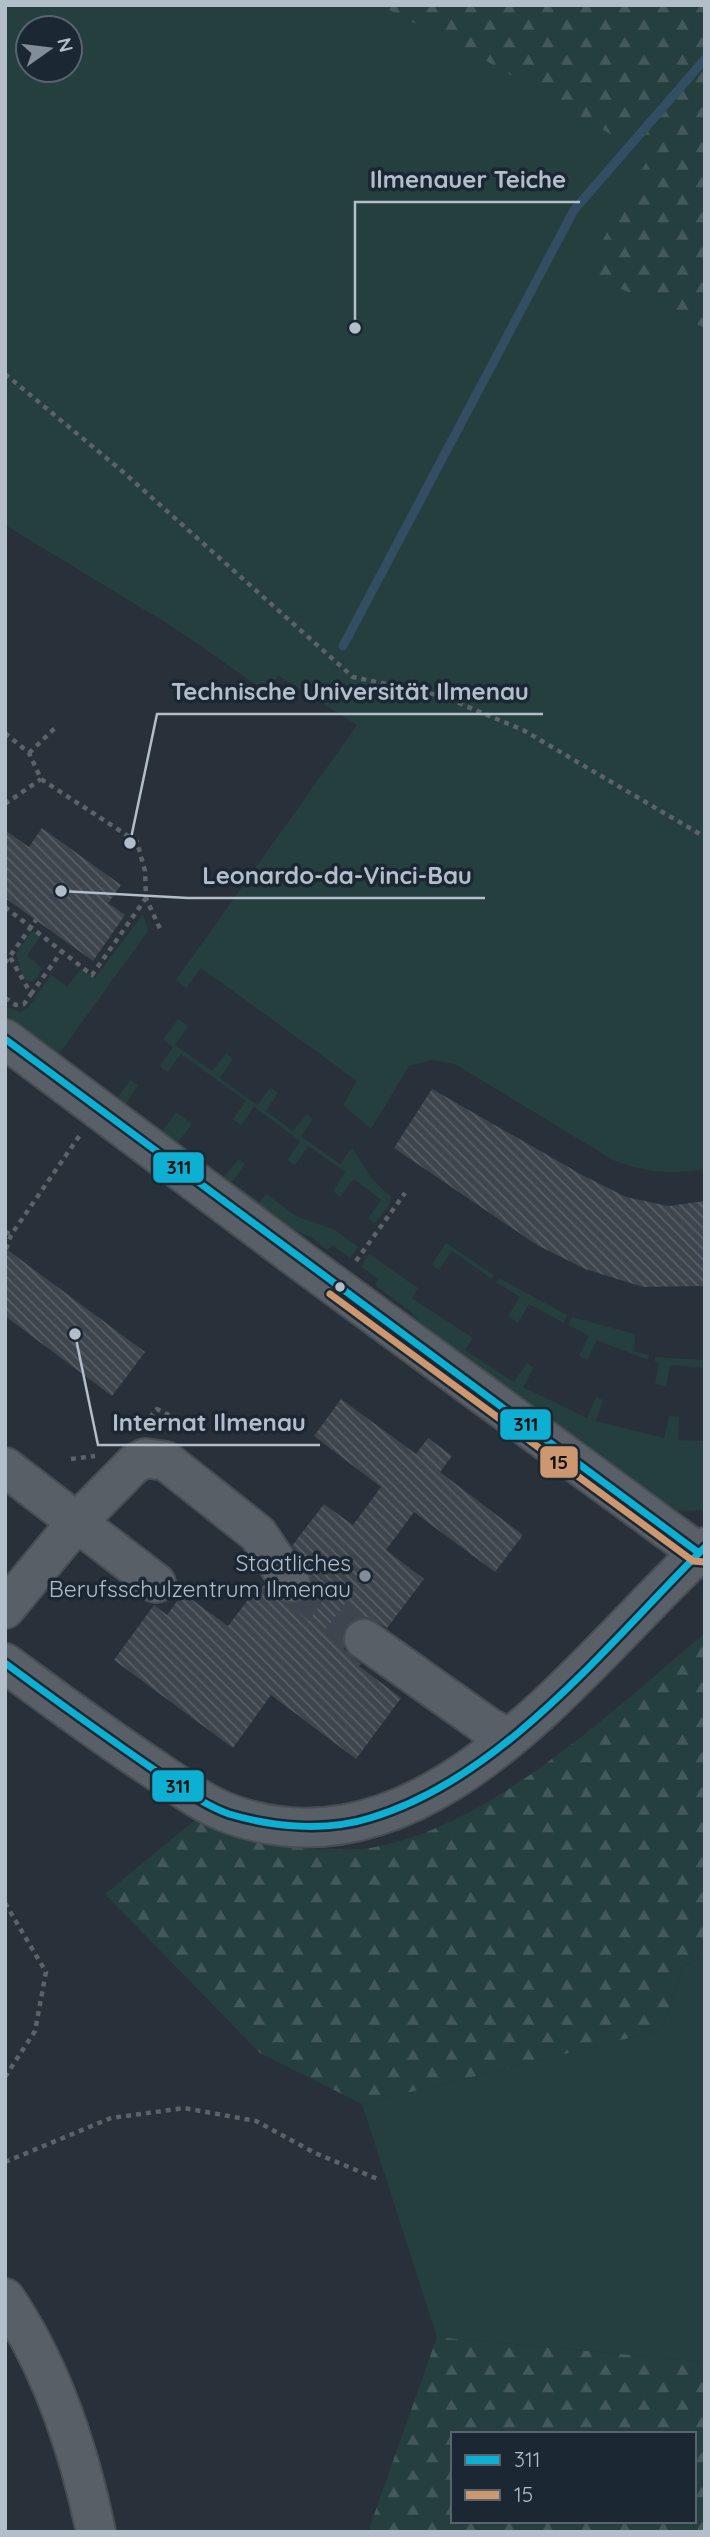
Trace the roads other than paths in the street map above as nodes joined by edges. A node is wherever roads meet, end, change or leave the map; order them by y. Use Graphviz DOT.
graph roads {
  1 [pos="5,1039"];
  2 [pos="5,1467"];
  3 [pos="76,1523"];
  4 [pos="702,1550"];
  5 [pos="290,1581"];
  6 [pos="156,1583"];
  7 [pos="5,1609"];
  8 [pos="364,1639"];
  9 [pos="5,1663"];
  10 [pos="509,1738"];
  11 [pos="5,2298"];
  12 [pos="96,2532"];
  1 -- 4 [label="street"];
  2 -- 3 [label="street"];
  3 -- 5 [label="street"];
  3 -- 6 [label="street"];
  3 -- 7 [label="street"];
  4 -- 10 [label="street"];
  8 -- 10 [label="street"];
  9 -- 10 [label="street"];
  11 -- 12 [label="street"];
}
